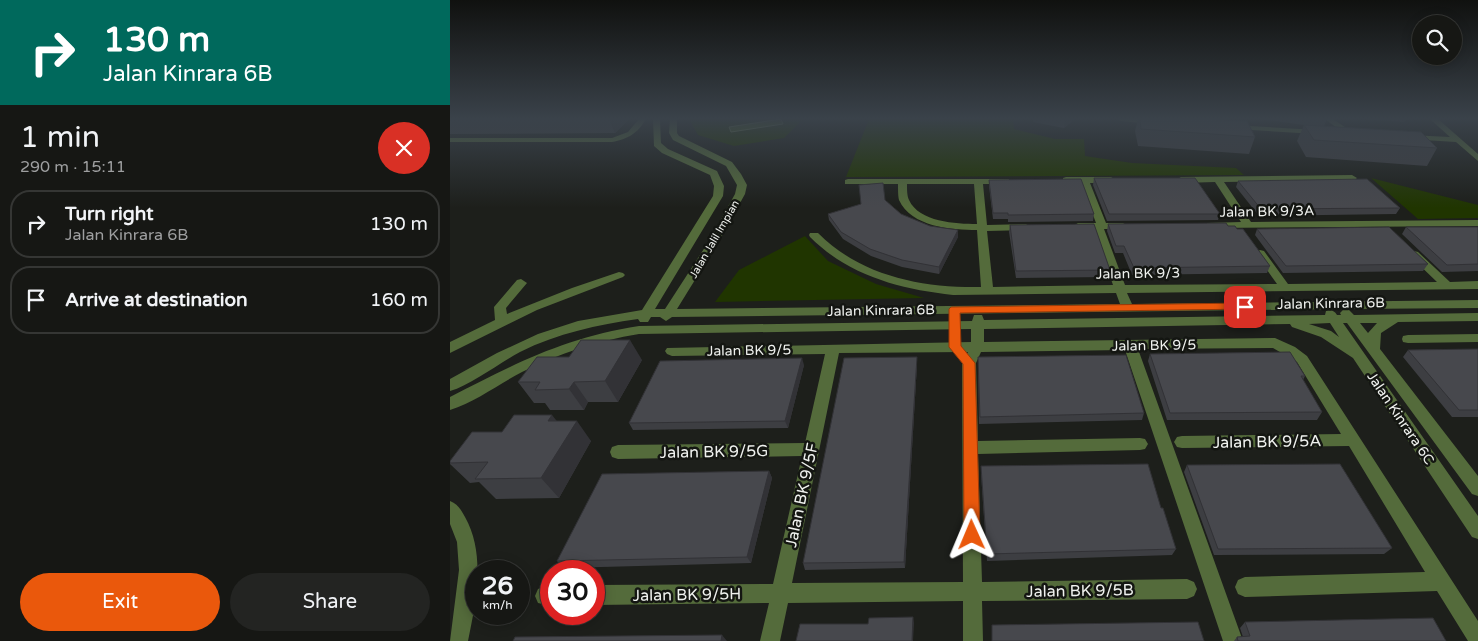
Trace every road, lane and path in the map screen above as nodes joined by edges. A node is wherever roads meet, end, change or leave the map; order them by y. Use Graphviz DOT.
graph roads {
  1 [pos="663,149"];
  2 [pos="698,149"];
  3 [pos="1467,149"];
  4 [pos="1478,158"];
  5 [pos="1352,178"];
  6 [pos="1217,179"];
  7 [pos="1056,180"];
  8 [pos="1084,180"];
  9 [pos="1120,180"];
  10 [pos="1174,180"];
  11 [pos="978,181"];
  12 [pos="1017,181"];
  13 [pos="848,182"];
  14 [pos="902,182"];
  15 [pos="1382,223"];
  16 [pos="1478,224"];
  17 [pos="1202,225"];
  18 [pos="1244,225"];
  19 [pos="1069,226"];
  20 [pos="1100,226"];
  21 [pos="1135,226"];
  22 [pos="982,227"];
  23 [pos="1040,227"];
  24 [pos="1394,234"];
  25 [pos="814,235"];
  26 [pos="1406,246"];
  27 [pos="619,275"];
  28 [pos="521,283"];
  29 [pos="1447,285"];
  30 [pos="1478,285"];
  31 [pos="1285,287"];
  32 [pos="1120,288"];
  33 [pos="987,290"];
  34 [pos="680,296"];
  35 [pos="654,298"];
  36 [pos="1478,304"];
  37 [pos="1324,306"];
  38 [pos="1340,306"];
  39 [pos="1127,308"];
  40 [pos="954,309"];
  41 [pos="978,309"];
  42 [pos="647,313"];
  43 [pos="668,313"];
  44 [pos="702,313"];
  45 [pos="1478,317"];
  46 [pos="1350,318"];
  47 [pos="1400,318"];
  48 [pos="611,319"];
  49 [pos="1334,319"];
  50 [pos="1268,320"];
  51 [pos="501,321"];
  52 [pos="954,326"];
  53 [pos="978,326"];
  54 [pos="660,329"];
  55 [pos="639,330"];
  56 [pos="1408,338"];
  57 [pos="1478,338"];
  58 [pos="1130,345"];
  59 [pos="955,347"];
  60 [pos="977,347"];
  61 [pos="450,348"];
  62 [pos="833,349"];
  63 [pos="1374,350"];
  64 [pos="672,351"];
  65 [pos="1361,360"];
  66 [pos="969,363"];
  67 [pos="450,386"];
  68 [pos="450,404"];
  69 [pos="1352,440"];
  70 [pos="1182,442"];
  71 [pos="1140,444"];
  72 [pos="970,448"];
  73 [pos="811,449"];
  74 [pos="618,452"];
  75 [pos="1478,489"];
  76 [pos="450,509"];
  77 [pos="1478,532"];
  78 [pos="1441,582"];
  79 [pos="1245,587"];
  80 [pos="1187,589"];
  81 [pos="973,592"];
  82 [pos="780,594"];
  83 [pos="605,595"];
  84 [pos="1478,639"];
  85 [pos="458,641"];
  86 [pos="770,641"];
  87 [pos="974,641"];
  88 [pos="1233,641"];
  1 -- 35 [label="street, Jalan Jalil Impian"];
  2 -- 34 [label="street, Jalan Jalil Impian"];
  3 -- 4 [label="street"];
  5 -- 6 [label="street"];
  6 -- 10 [label="street"];
  6 -- 18 [label="street"];
  7 -- 8 [label="street"];
  8 -- 9 [label="street"];
  8 -- 20 [label="street"];
  11 -- 12 [label="street"];
  11 -- 14 [label="street"];
  11 -- 22 [label="street"];
  13 -- 14 [label="street"];
  14 -- 22 [label="street"];
  15 -- 16 [label="street, Jalan BK 9/3A"];
  15 -- 18 [label="street, Jalan BK 9/3A"];
  15 -- 24 [label="street"];
  17 -- 18 [label="street, Jalan BK 9/3A"];
  18 -- 31 [label="street"];
  19 -- 20 [label="street"];
  20 -- 21 [label="street"];
  20 -- 32 [label="street"];
  22 -- 23 [label="street"];
  22 -- 33 [label="street"];
  25 -- 33 [label="street, Jalan BK 9/3"];
  26 -- 29 [label="street"];
  27 -- 51 [label="street"];
  28 -- 51 [label="street"];
  29 -- 30 [label="street, Jalan BK 9/3"];
  29 -- 31 [label="street, Jalan BK 9/3"];
  31 -- 32 [label="street, Jalan BK 9/3"];
  32 -- 33 [label="street, Jalan BK 9/3"];
  32 -- 39 [label="street"];
  34 -- 43 [label="street, Jalan Jalil Impian"];
  34 -- 44 [label="street"];
  35 -- 42 [label="street, Jalan Jalil Impian"];
  35 -- 48 [label="street"];
  36 -- 38 [label="street, Jalan Kinrara 6B"];
  37 -- 38 [label="street, Jalan Kinrara 6B"];
  37 -- 39 [label="street, Jalan Kinrara 6B"];
  37 -- 49 [label="street, Jalan Kinrara 6C"];
  38 -- 46 [label="street, Jalan Kinrara 6C"];
  39 -- 41 [label="street, Jalan Kinrara 6B"];
  40 -- 41 [label="street, Jalan Kinrara 6B"];
  40 -- 44 [label="street, Jalan Kinrara 6B"];
  40 -- 52 [label="street"];
  41 -- 53 [label="street"];
  42 -- 43 [label="street, Jalan Kinrara 6B"];
  42 -- 48 [label="street, Jalan Kinrara 6B"];
  42 -- 55 [label="street, Jalan Jalil Impian"];
  43 -- 44 [label="street, Jalan Kinrara 6B"];
  43 -- 54 [label="street, Jalan Jalil Impian"];
  45 -- 47 [label="street, Jalan Kinrara 6B"];
  46 -- 47 [label="street, Jalan Kinrara 6B"];
  46 -- 49 [label="street, Jalan Kinrara 6B"];
  46 -- 63 [label="street, Jalan Kinrara 6C"];
  47 -- 63 [label="street"];
  48 -- 67 [label="street, Jalan Kinrara 6B"];
  49 -- 50 [label="street, Jalan Kinrara 6B"];
  49 -- 65 [label="street, Jalan Kinrara 6C"];
  50 -- 53 [label="street, Jalan Kinrara 6B"];
  50 -- 65 [label="street"];
  51 -- 61 [label="street"];
  52 -- 53 [label="street, Jalan Kinrara 6B"];
  52 -- 54 [label="street, Jalan Kinrara 6B"];
  52 -- 59 [label="street"];
  53 -- 60 [label="street"];
  54 -- 55 [label="street, Jalan Kinrara 6B"];
  55 -- 68 [label="street, Jalan Kinrara 6B"];
  56 -- 57 [label="street"];
  58 -- 60 [label="street, Jalan BK 9/5"];
  58 -- 69 [label="street, Jalan BK 9/5"];
  58 -- 88 [label="street"];
  59 -- 60 [label="street, Jalan BK 9/5"];
  59 -- 62 [label="street, Jalan BK 9/5"];
  59 -- 66 [label="street"];
  60 -- 66 [label="street"];
  62 -- 64 [label="street, Jalan BK 9/5"];
  62 -- 73 [label="street, Jalan BK 9/5F"];
  63 -- 75 [label="street, Jalan Kinrara 6C"];
  65 -- 77 [label="street, Jalan Kinrara 6C"];
  66 -- 72 [label="street"];
  69 -- 70 [label="street, Jalan BK 9/5A"];
  69 -- 78 [label="street, Jalan BK 9/5"];
  71 -- 72 [label="street"];
  72 -- 81 [label="street"];
  73 -- 74 [label="street, Jalan BK 9/5G"];
  73 -- 82 [label="street, Jalan BK 9/5F"];
  76 -- 85 [label="street"];
  78 -- 79 [label="street"];
  78 -- 84 [label="street, Jalan BK 9/5"];
  80 -- 81 [label="street, Jalan BK 9/5B"];
  81 -- 82 [label="street, Jalan BK 9/5B"];
  81 -- 87 [label="street"];
  82 -- 83 [label="street, Jalan BK 9/5H"];
  82 -- 86 [label="street, Jalan BK 9/5F"];
}
